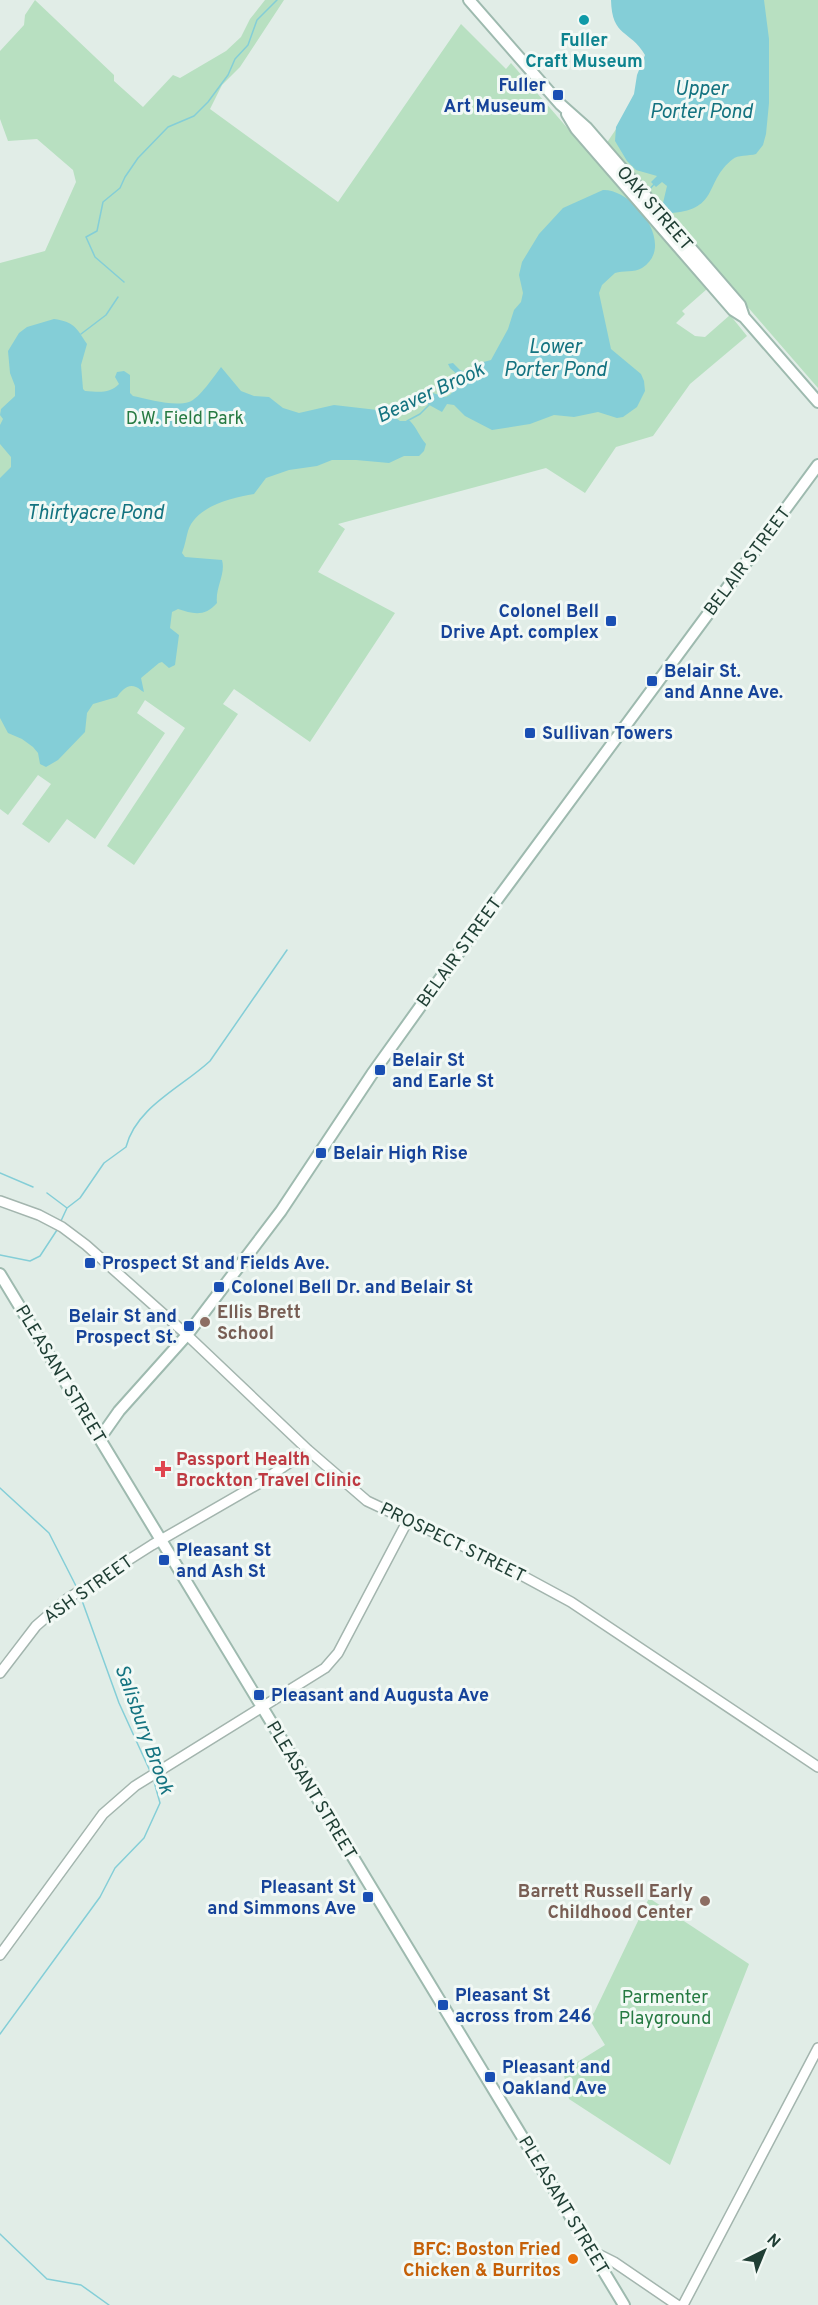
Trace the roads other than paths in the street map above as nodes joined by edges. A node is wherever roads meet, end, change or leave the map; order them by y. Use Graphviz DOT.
graph roads {
  1 [pos="469,0"];
  2 [pos="818,402"];
  3 [pos="818,465"];
  4 [pos="0,1201"];
  5 [pos="0,1274"];
  6 [pos="187,1335"];
  7 [pos="100,1438"];
  8 [pos="308,1450"];
  9 [pos="408,1520"];
  10 [pos="161,1541"];
  11 [pos="0,1673"];
  12 [pos="263,1707"];
  13 [pos="818,1767"];
  14 [pos="0,1955"];
  15 [pos="818,2048"];
  16 [pos="589,2249"];
  17 [pos="624,2305"];
  18 [pos="677,2305"];
  19 [pos="683,2305"];
  1 -- 2 [label="main road, OAK STREET"];
  3 -- 6 [label="main road, BELAIR STREET"];
  4 -- 6 [label="street, PROSPECT STREET"];
  5 -- 7 [label="main road, PLEASANT STREET"];
  6 -- 7 [label="main road, BELAIR STREET"];
  6 -- 8 [label="street, PROSPECT STREET"];
  7 -- 10 [label="main road, PLEASANT STREET"];
  8 -- 9 [label="street, PROSPECT STREET"];
  8 -- 10 [label="street, ASH STREET"];
  9 -- 12 [label="street"];
  9 -- 13 [label="street, PROSPECT STREET"];
  10 -- 11 [label="street, ASH STREET"];
  10 -- 12 [label="main road, PLEASANT STREET"];
  12 -- 14 [label="street"];
  12 -- 16 [label="main road, PLEASANT STREET"];
  15 -- 19 [label="street"];
  16 -- 17 [label="main road, PLEASANT STREET"];
  16 -- 18 [label="street"];
}
